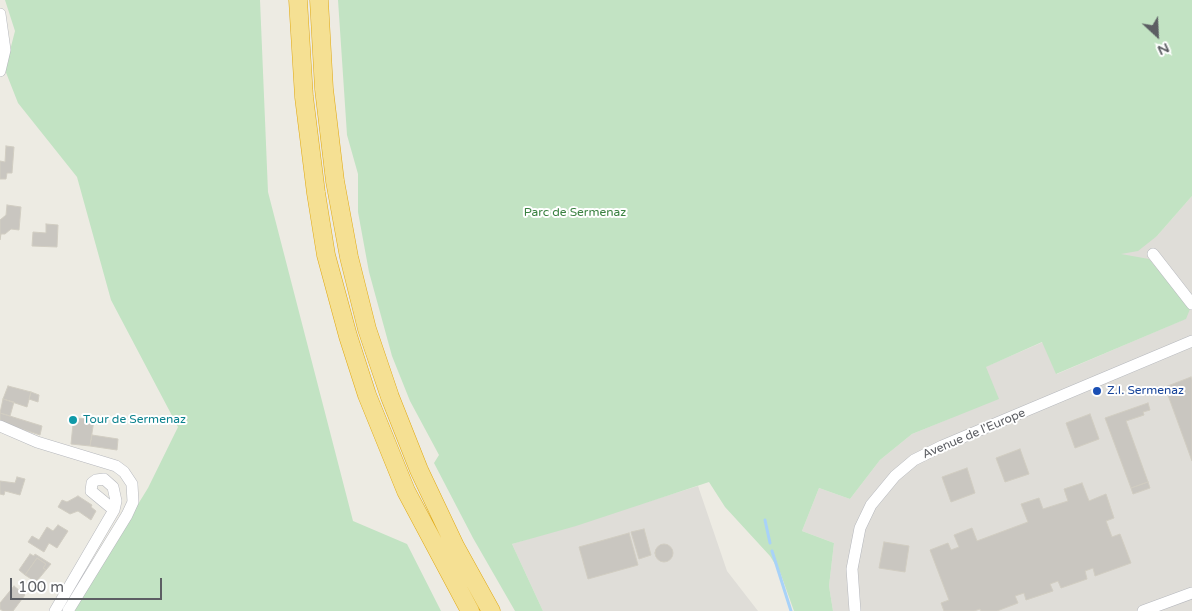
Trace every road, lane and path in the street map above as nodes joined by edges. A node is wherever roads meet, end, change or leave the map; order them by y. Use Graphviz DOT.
graph roads {
  1 [pos="298,0"];
  2 [pos="319,0"];
  3 [pos="0,14"];
  4 [pos="0,71"];
  5 [pos="1153,254"];
  6 [pos="1192,304"];
  7 [pos="1192,341"];
  8 [pos="0,426"];
  9 [pos="402,428"];
  10 [pos="114,510"];
  11 [pos="1192,593"];
  12 [pos="54,611"];
  13 [pos="68,611"];
  14 [pos="470,611"];
  15 [pos="491,611"];
  16 [pos="503,611"];
  17 [pos="855,611"];
  18 [pos="1142,611"];
  1 -- 14 [label="highway"];
  2 -- 9 [label="highway"];
  3 -- 4 [label="street"];
  5 -- 6 [label="street"];
  7 -- 17 [label="street, Avenue de l'Europe"];
  8 -- 13 [label="street"];
  9 -- 15 [label="highway"];
  9 -- 16 [label="highway"];
  10 -- 12 [label="street"];
  11 -- 18 [label="street"];
}
